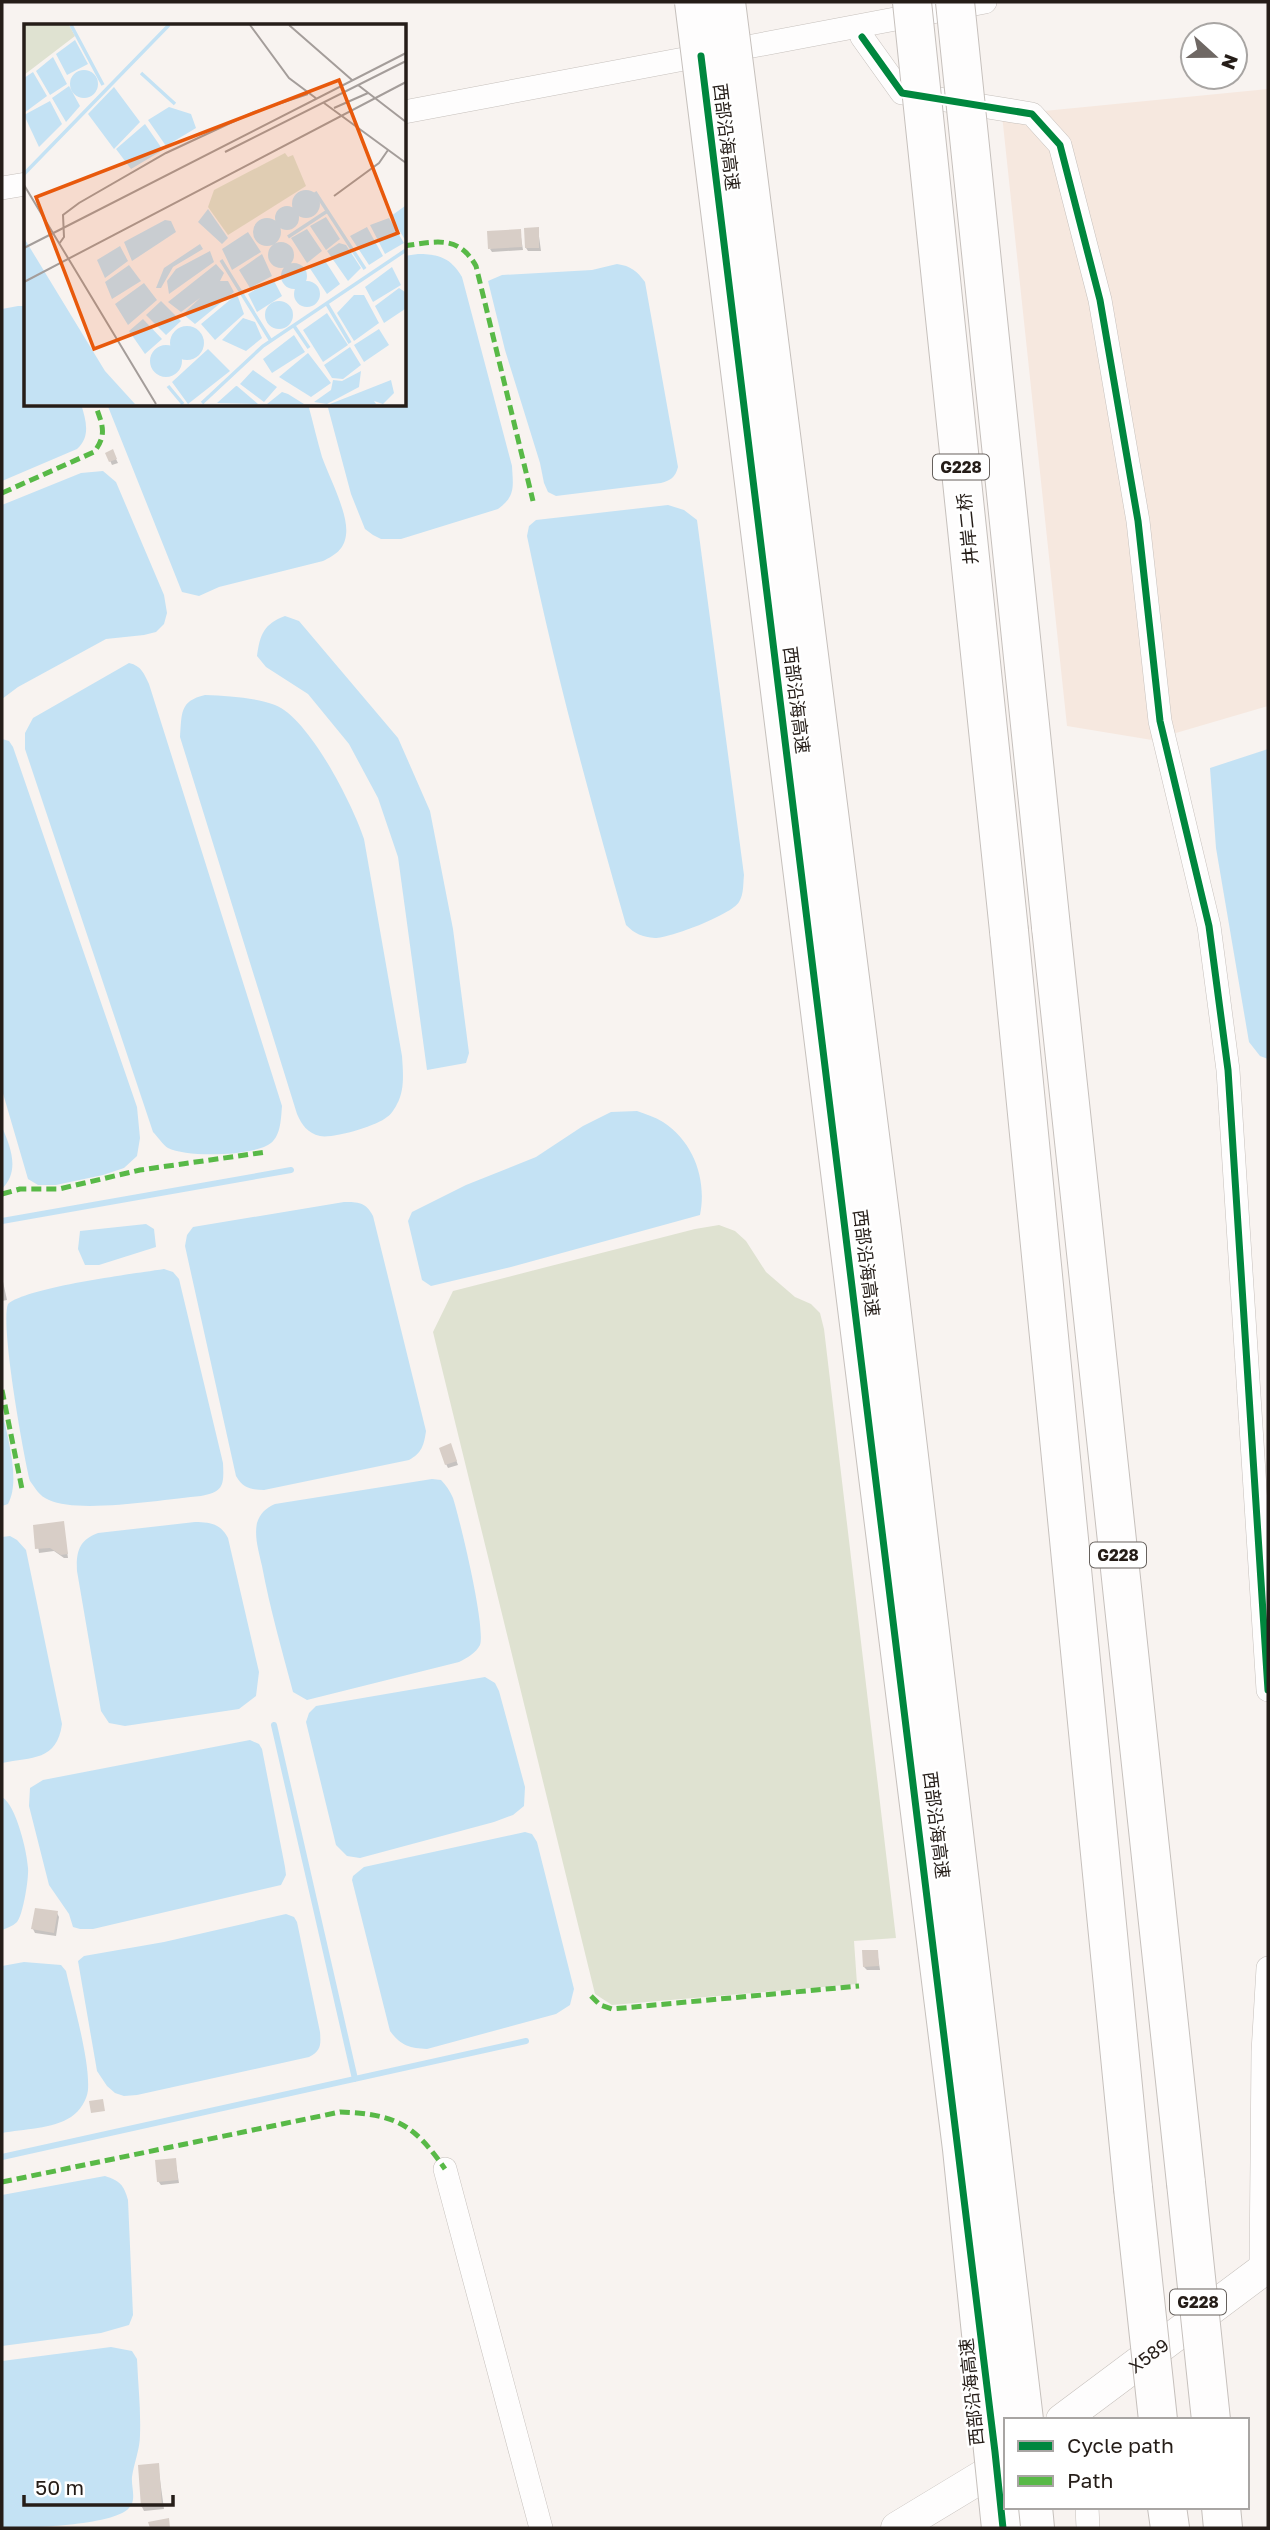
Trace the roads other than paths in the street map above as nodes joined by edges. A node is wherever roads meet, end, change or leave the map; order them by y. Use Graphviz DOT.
graph roads {
  1 [pos="694,2"];
  2 [pos="726,2"];
  3 [pos="912,2"];
  4 [pos="955,2"];
  5 [pos="985,2"];
  6 [pos="862,37"];
  7 [pos="701,56"];
  8 [pos="406,112"];
  9 [pos="24,184"];
  10 [pos="2,188"];
  11 [pos="1268,1690"];
  12 [pos="1268,1968"];
  13 [pos="446,2169"];
  14 [pos="1264,2268"];
  15 [pos="1075,2415"];
  16 [pos="1024,2418"];
  17 [pos="1158,2418"];
  18 [pos="1211,2418"];
  19 [pos="1001,2465"];
  20 [pos="1033,2509"];
  21 [pos="1087,2509"];
  22 [pos="1167,2509"];
  23 [pos="1221,2509"];
  24 [pos="541,2528"];
  25 [pos="897,2528"];
  26 [pos="1002,2528"];
  27 [pos="1035,2528"];
  28 [pos="1088,2528"];
  29 [pos="1170,2528"];
  30 [pos="1223,2528"];
  1 -- 26 [label="highway, 西部沿海高速, bridge"];
  2 -- 16 [label="highway, 西部沿海高速, bridge"];
  3 -- 17 [label="highway, 井岸二桥 / G228, bridge"];
  4 -- 18 [label="highway, G228, bridge"];
  5 -- 7 [label="street"];
  6 -- 11 [label="street"];
  7 -- 8 [label="street"];
  7 -- 19 [label="street"];
  9 -- 10 [label="street"];
  12 -- 14 [label="street"];
  13 -- 24 [label="street"];
  14 -- 15 [label="street, X589 / X589"];
  19 -- 25 [label="street"];
  19 -- 26 [label="street"];
  20 -- 27 [label="highway"];
  21 -- 28 [label="street"];
  22 -- 29 [label="highway"];
  23 -- 30 [label="highway"];
}
